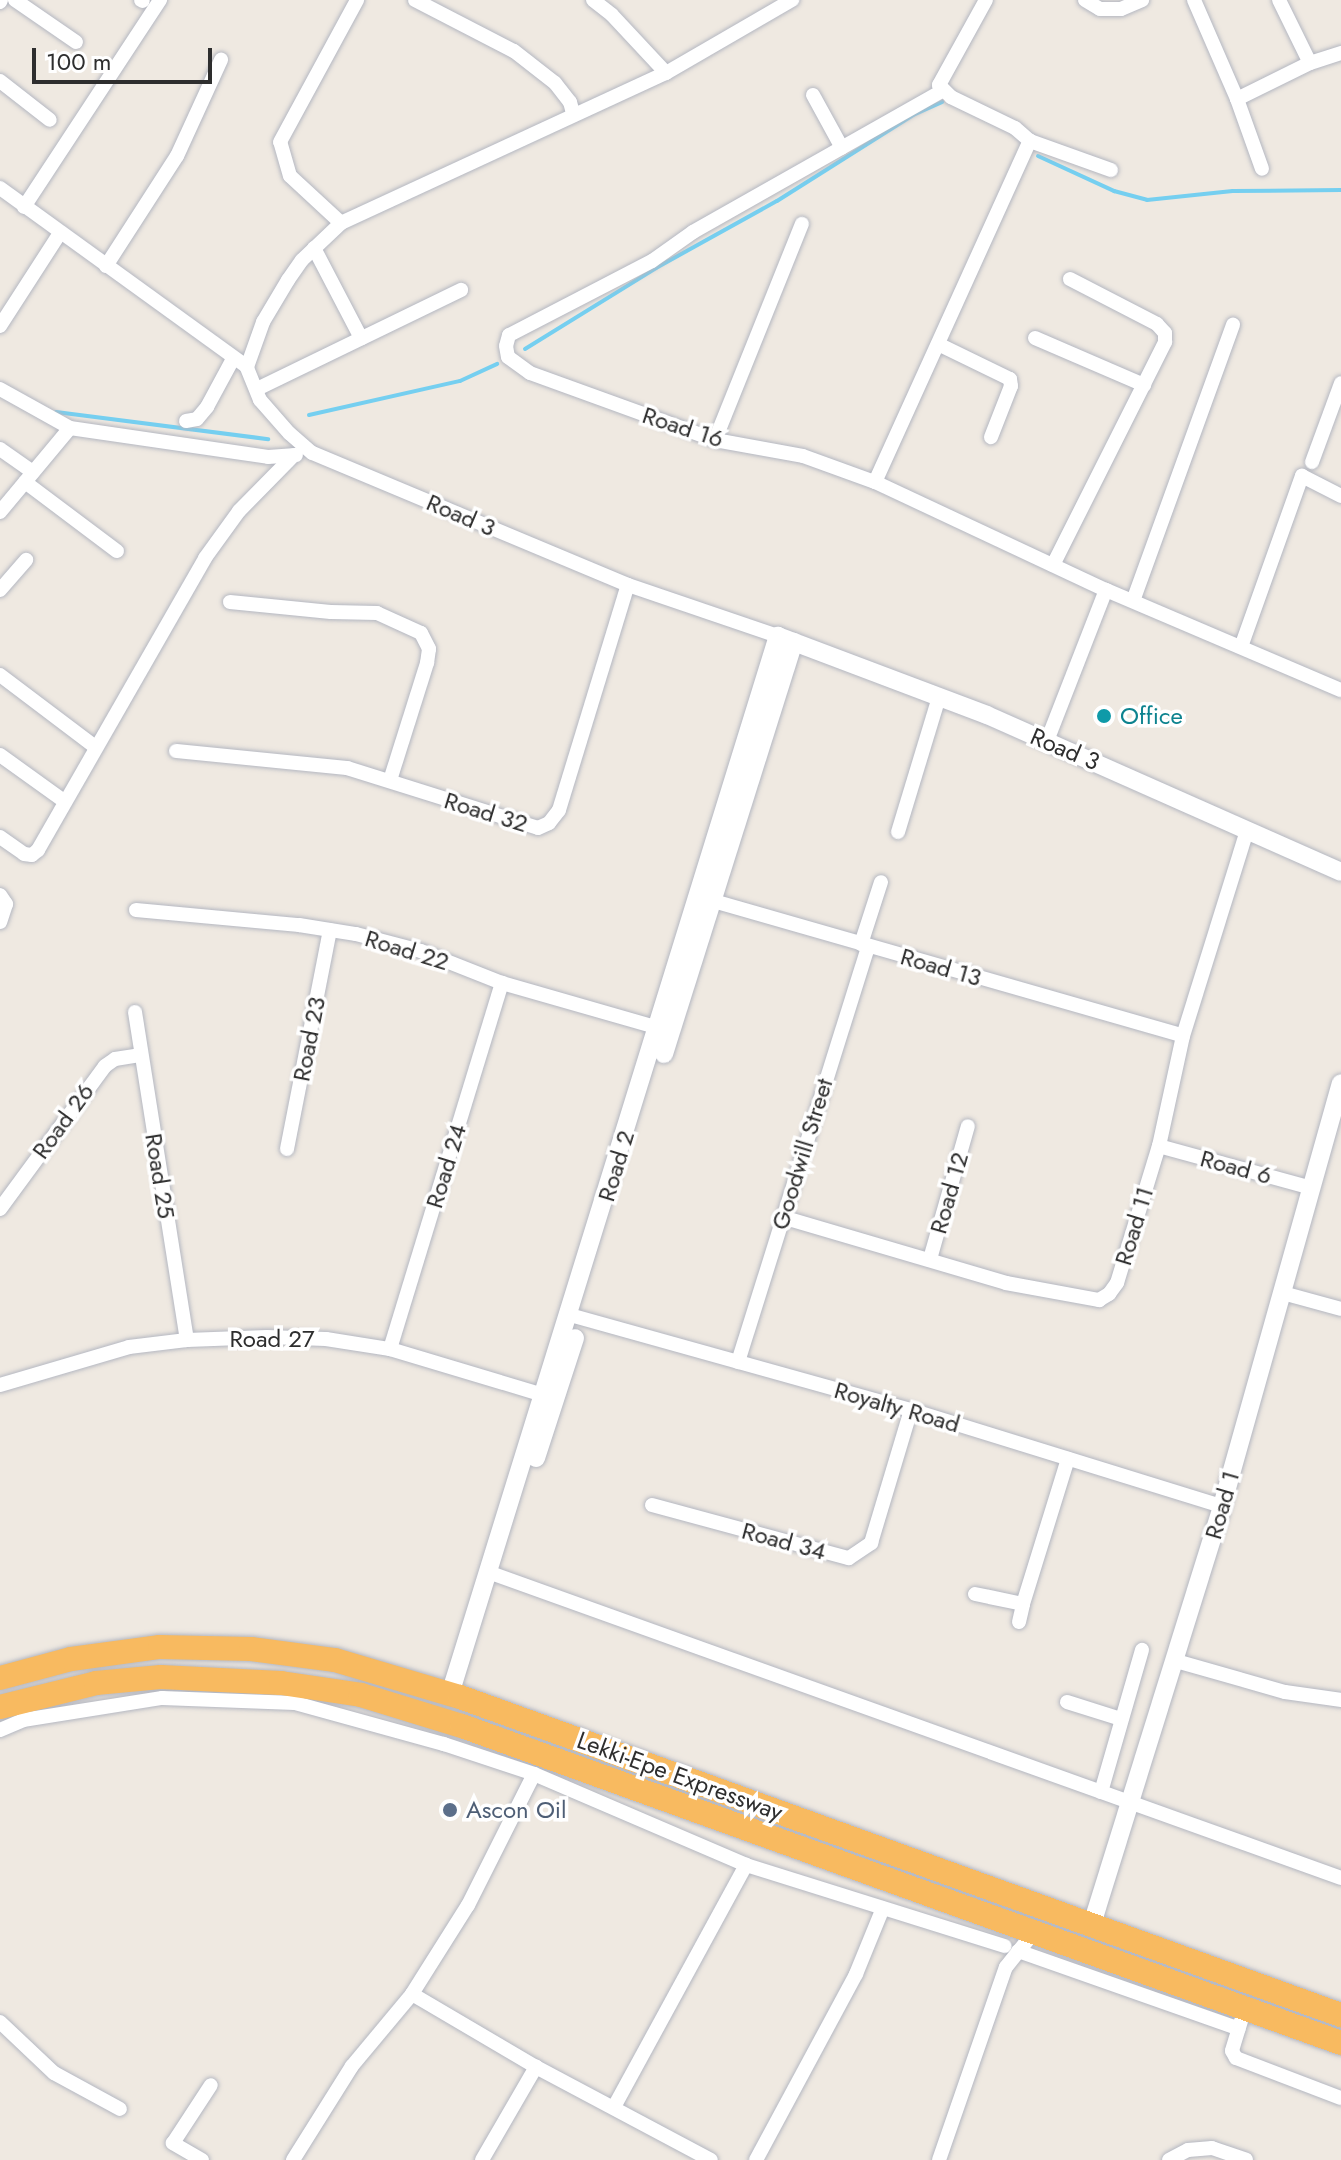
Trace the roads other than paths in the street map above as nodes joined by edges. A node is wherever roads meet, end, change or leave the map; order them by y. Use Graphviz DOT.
graph roads {
  1 [pos="15,0"];
  2 [pos="160,0"];
  3 [pos="357,0"];
  4 [pos="415,0"];
  5 [pos="593,0"];
  6 [pos="792,0"];
  7 [pos="986,0"];
  8 [pos="1085,0"];
  9 [pos="1142,0"];
  10 [pos="1194,0"];
  11 [pos="1279,0"];
  12 [pos="76,42"];
  13 [pos="1341,53"];
  14 [pos="221,60"];
  15 [pos="1310,63"];
  16 [pos="666,73"];
  17 [pos="0,81"];
  18 [pos="942,91"];
  19 [pos="813,95"];
  20 [pos="1237,99"];
  21 [pos="573,113"];
  22 [pos="50,120"];
  23 [pos="1030,141"];
  24 [pos="842,148"];
  25 [pos="1262,169"];
  26 [pos="1111,170"];
  27 [pos="0,188"];
  28 [pos="24,207"];
  29 [pos="341,223"];
  30 [pos="802,224"];
  31 [pos="60,233"];
  32 [pos="314,248"];
  33 [pos="106,266"];
  34 [pos="1070,279"];
  35 [pos="461,290"];
  36 [pos="1233,325"];
  37 [pos="0,326"];
  38 [pos="361,338"];
  39 [pos="1035,338"];
  40 [pos="938,344"];
  41 [pos="233,359"];
  42 [pos="247,367"];
  43 [pos="1341,383"];
  44 [pos="1144,385"];
  45 [pos="0,389"];
  46 [pos="257,389"];
  47 [pos="186,421"];
  48 [pos="70,428"];
  49 [pos="991,437"];
  50 [pos="715,440"];
  51 [pos="0,449"];
  52 [pos="312,453"];
  53 [pos="294,455"];
  54 [pos="1312,462"];
  55 [pos="29,477"];
  56 [pos="875,482"];
  57 [pos="1341,496"];
  58 [pos="0,512"];
  59 [pos="117,551"];
  60 [pos="26,560"];
  61 [pos="1053,565"];
  62 [pos="628,585"];
  63 [pos="0,590"];
  64 [pos="1106,590"];
  65 [pos="1133,601"];
  66 [pos="230,602"];
  67 [pos="786,639"];
  68 [pos="1241,647"];
  69 [pos="0,675"];
  70 [pos="1341,690"];
  71 [pos="939,697"];
  72 [pos="1047,741"];
  73 [pos="94,746"];
  74 [pos="176,751"];
  75 [pos="0,755"];
  76 [pos="390,780"];
  77 [pos="64,801"];
  78 [pos="1247,830"];
  79 [pos="898,832"];
  80 [pos="0,837"];
  81 [pos="1341,872"];
  82 [pos="881,882"];
  83 [pos="0,895"];
  84 [pos="705,899"];
  85 [pos="136,910"];
  86 [pos="0,922"];
  87 [pos="330,930"];
  88 [pos="864,945"];
  89 [pos="502,983"];
  90 [pos="135,1012"];
  91 [pos="664,1029"];
  92 [pos="1183,1036"];
  93 [pos="140,1055"];
  94 [pos="1341,1083"];
  95 [pos="968,1126"];
  96 [pos="1159,1146"];
  97 [pos="287,1149"];
  98 [pos="1312,1188"];
  99 [pos="0,1209"];
  100 [pos="782,1217"];
  101 [pos="930,1259"];
  102 [pos="1283,1293"];
  103 [pos="1341,1309"];
  104 [pos="575,1317"];
  105 [pos="187,1340"];
  106 [pos="390,1349"];
  107 [pos="738,1362"];
  108 [pos="0,1385"];
  109 [pos="543,1395"];
  110 [pos="911,1410"];
  111 [pos="1068,1459"];
  112 [pos="652,1505"];
  113 [pos="1222,1506"];
  114 [pos="493,1574"];
  115 [pos="975,1594"];
  116 [pos="1023,1604"];
  117 [pos="1019,1622"];
  118 [pos="1142,1650"];
  119 [pos="1176,1661"];
  120 [pos="0,1678"];
  121 [pos="455,1695"];
  122 [pos="1340,1696"];
  123 [pos="1067,1702"];
  124 [pos="0,1707"];
  125 [pos="1121,1719"];
  126 [pos="0,1730"];
  127 [pos="534,1774"];
  128 [pos="1101,1792"];
  129 [pos="1131,1803"];
  130 [pos="746,1865"];
  131 [pos="1341,1878"];
  132 [pos="883,1908"];
  133 [pos="1092,1924"];
  134 [pos="1010,1940"];
  135 [pos="412,1994"];
  136 [pos="1341,2015"];
  137 [pos="1242,2019"];
  138 [pos="0,2022"];
  139 [pos="1341,2043"];
  140 [pos="536,2067"];
  141 [pos="211,2085"];
  142 [pos="1341,2098"];
  143 [pos="614,2107"];
  144 [pos="120,2109"];
  145 [pos="202,2160"];
  146 [pos="293,2160"];
  147 [pos="482,2160"];
  148 [pos="711,2160"];
  149 [pos="756,2160"];
  150 [pos="939,2160"];
  151 [pos="1169,2160"];
  152 [pos="1246,2160"];
  1 -- 12 [label="street"];
  2 -- 28 [label="street"];
  3 -- 29 [label="street"];
  4 -- 21 [label="street"];
  5 -- 16 [label="street"];
  6 -- 16 [label="street"];
  7 -- 18 [label="street"];
  8 -- 9 [label="street"];
  10 -- 20 [label="street"];
  11 -- 15 [label="street"];
  13 -- 15 [label="street"];
  14 -- 33 [label="street"];
  15 -- 20 [label="street"];
  16 -- 21 [label="street"];
  17 -- 22 [label="street"];
  18 -- 23 [label="street"];
  18 -- 24 [label="street, Road 16"];
  19 -- 24 [label="street"];
  20 -- 25 [label="street"];
  21 -- 29 [label="street"];
  23 -- 26 [label="street"];
  23 -- 40 [label="street"];
  24 -- 50 [label="street, Road 16"];
  27 -- 28 [label="street"];
  28 -- 31 [label="street"];
  29 -- 32 [label="street"];
  30 -- 50 [label="street"];
  31 -- 33 [label="street"];
  31 -- 37 [label="street"];
  32 -- 38 [label="street"];
  32 -- 42 [label="street"];
  33 -- 41 [label="street"];
  34 -- 44 [label="street"];
  35 -- 38 [label="street"];
  36 -- 65 [label="street"];
  38 -- 46 [label="street"];
  39 -- 44 [label="street"];
  40 -- 49 [label="street"];
  40 -- 56 [label="street"];
  41 -- 42 [label="street"];
  41 -- 47 [label="street"];
  42 -- 46 [label="street, Road 3"];
  43 -- 54 [label="street"];
  44 -- 61 [label="street"];
  45 -- 48 [label="street"];
  46 -- 52 [label="street, Road 3"];
  48 -- 53 [label="street"];
  48 -- 55 [label="street"];
  50 -- 56 [label="street, Road 16"];
  51 -- 55 [label="street"];
  52 -- 53 [label="street"];
  52 -- 62 [label="street, Road 3"];
  53 -- 73 [label="street"];
  55 -- 58 [label="street"];
  55 -- 59 [label="street"];
  56 -- 61 [label="street, Road 16"];
  57 -- 68 [label="street"];
  60 -- 63 [label="street"];
  61 -- 64 [label="street, Road 16"];
  62 -- 67 [label="street, Road 3"];
  62 -- 76 [label="street, Road 32"];
  64 -- 65 [label="street, Road 16"];
  64 -- 72 [label="street"];
  65 -- 68 [label="street, Road 16"];
  66 -- 76 [label="street"];
  67 -- 71 [label="street, Road 3"];
  67 -- 84 [label="street, Road 2"];
  68 -- 70 [label="street, Road 16"];
  69 -- 73 [label="street"];
  71 -- 72 [label="street, Road 3"];
  71 -- 79 [label="street"];
  72 -- 78 [label="street, Road 3"];
  73 -- 77 [label="street"];
  74 -- 76 [label="street, Road 32"];
  75 -- 77 [label="street"];
  77 -- 80 [label="street"];
  78 -- 81 [label="street, Road 3"];
  78 -- 92 [label="street, Road 11"];
  82 -- 88 [label="street, Goodwill Street"];
  83 -- 86 [label="street"];
  84 -- 88 [label="street, Road 13"];
  84 -- 91 [label="street, Road 2"];
  85 -- 87 [label="street, Road 22"];
  87 -- 89 [label="street, Road 22"];
  87 -- 97 [label="street, Road 23"];
  88 -- 92 [label="street, Road 13"];
  88 -- 100 [label="street, Goodwill Street"];
  89 -- 91 [label="street, Road 22"];
  89 -- 106 [label="street, Road 24"];
  90 -- 93 [label="street, Road 25"];
  91 -- 104 [label="street, Road 2"];
  92 -- 96 [label="street, Road 11"];
  93 -- 99 [label="street, Road 26"];
  93 -- 105 [label="street, Road 25"];
  94 -- 98 [label="street, Road 1"];
  95 -- 101 [label="street, Road 12"];
  96 -- 98 [label="street, Road 6"];
  96 -- 101 [label="street, Road 11"];
  98 -- 102 [label="street, Road 1"];
  100 -- 101 [label="street, Road 11"];
  100 -- 107 [label="street, Goodwill Street"];
  102 -- 103 [label="street"];
  102 -- 113 [label="street, Road 1"];
  104 -- 107 [label="street, Royalty Road"];
  104 -- 109 [label="street, Road 2"];
  104 -- 114 [label="street, Road 2"];
  105 -- 106 [label="street, Road 27"];
  105 -- 108 [label="street, Road 27"];
  106 -- 109 [label="street, Road 27"];
  107 -- 110 [label="street, Royalty Road"];
  109 -- 114 [label="street, Road 2"];
  110 -- 111 [label="street, Royalty Road"];
  110 -- 112 [label="street, Road 34"];
  111 -- 113 [label="street, Royalty Road"];
  111 -- 116 [label="street"];
  113 -- 119 [label="street, Road 1"];
  114 -- 121 [label="street, Road 2"];
  114 -- 128 [label="street"];
  115 -- 116 [label="street"];
  116 -- 117 [label="street"];
  118 -- 125 [label="street"];
  119 -- 122 [label="street"];
  119 -- 129 [label="street, Road 1"];
  120 -- 121 [label="highway, Lekki-Epe Expressway"];
  121 -- 133 [label="highway, Lekki-Epe Expressway"];
  123 -- 125 [label="street"];
  124 -- 134 [label="highway, Lekki-Epe Expressway"];
  125 -- 128 [label="street"];
  126 -- 127 [label="street"];
  127 -- 130 [label="street"];
  127 -- 135 [label="street"];
  128 -- 129 [label="street"];
  129 -- 131 [label="street"];
  129 -- 133 [label="street, Road 1"];
  130 -- 132 [label="street"];
  130 -- 143 [label="street"];
  132 -- 134 [label="street"];
  132 -- 149 [label="street"];
  133 -- 136 [label="highway, Lekki-Epe Expressway"];
  134 -- 137 [label="street"];
  134 -- 137 [label="highway, Lekki-Epe Expressway"];
  134 -- 150 [label="street"];
  135 -- 140 [label="street"];
  135 -- 146 [label="street"];
  137 -- 139 [label="highway, Lekki-Epe Expressway"];
  137 -- 142 [label="street"];
  138 -- 144 [label="street"];
  140 -- 143 [label="street"];
  140 -- 147 [label="street"];
  141 -- 145 [label="street"];
  143 -- 148 [label="street"];
  151 -- 152 [label="street"];
}
